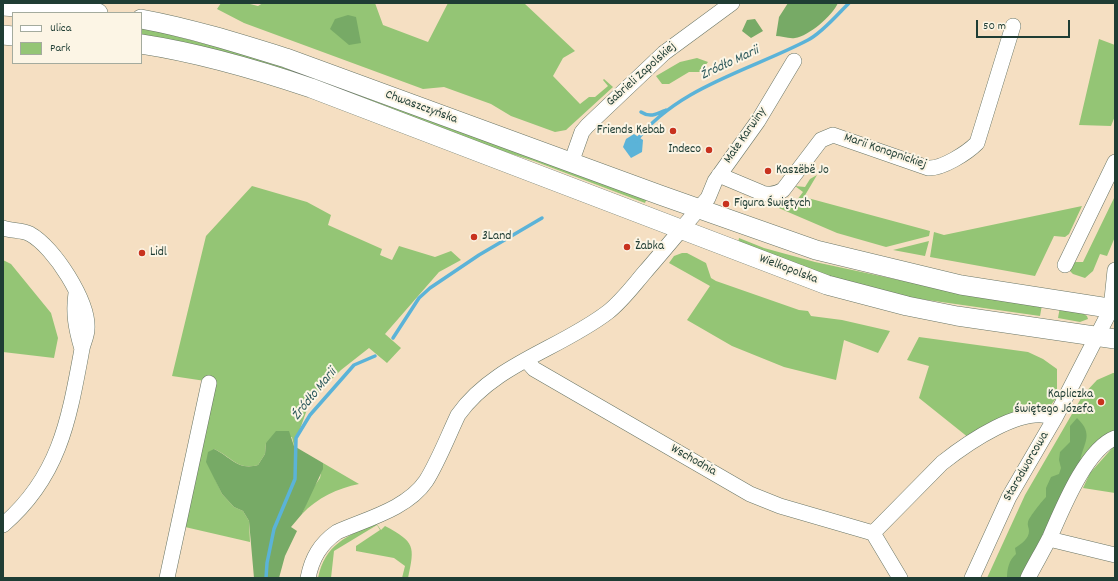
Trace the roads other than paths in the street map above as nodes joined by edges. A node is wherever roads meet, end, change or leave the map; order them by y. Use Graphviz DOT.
graph roads {
  1 [pos="732,3"];
  2 [pos="3,6"];
  3 [pos="84,12"];
  4 [pos="142,19"];
  5 [pos="1014,26"];
  6 [pos="142,44"];
  7 [pos="794,61"];
  8 [pos="476,151"];
  9 [pos="1115,162"];
  10 [pos="571,163"];
  11 [pos="719,175"];
  12 [pos="698,209"];
  13 [pos="5,229"];
  14 [pos="681,230"];
  15 [pos="1065,265"];
  16 [pos="1115,270"];
  17 [pos="1114,308"];
  18 [pos="1106,338"];
  19 [pos="526,360"];
  20 [pos="209,383"];
  21 [pos="1055,418"];
  22 [pos="1115,438"];
  23 [pos="3,525"];
  24 [pos="873,534"];
  25 [pos="1049,539"];
  26 [pos="1115,555"];
  27 [pos="168,578"];
  28 [pos="308,578"];
  29 [pos="900,578"];
  30 [pos="972,578"];
  31 [pos="1028,578"];
  1 -- 10 [label="street, Gabrieli Zapolskiej"];
  2 -- 3 [label="main road"];
  4 -- 10 [label="main road, Chwaszczyńska"];
  5 -- 11 [label="street, Marii Konopnickiej"];
  6 -- 8 [label="main road, Chwaszczyńska"];
  7 -- 11 [label="street, Małe Karwiny"];
  8 -- 14 [label="main road, Wielkopolska"];
  9 -- 15 [label="street"];
  10 -- 12 [label="main road, Chwaszczyńska"];
  11 -- 12 [label="street, Małe Karwiny"];
  12 -- 14 [label="street, Małe Karwiny"];
  12 -- 17 [label="main road, Wielkopolska"];
  13 -- 23 [label="street"];
  14 -- 18 [label="main road, Wielkopolska"];
  14 -- 19 [label="street"];
  16 -- 17 [label="street"];
  17 -- 18 [label="street, Starodworcowa"];
  18 -- 21 [label="street, Starodworcowa"];
  19 -- 24 [label="street, Wschodnia"];
  19 -- 28 [label="street"];
  20 -- 27 [label="street"];
  21 -- 24 [label="street"];
  21 -- 30 [label="street, Starodworcowa"];
  22 -- 25 [label="street"];
  24 -- 29 [label="street"];
  25 -- 26 [label="street"];
  25 -- 31 [label="street"];
}
